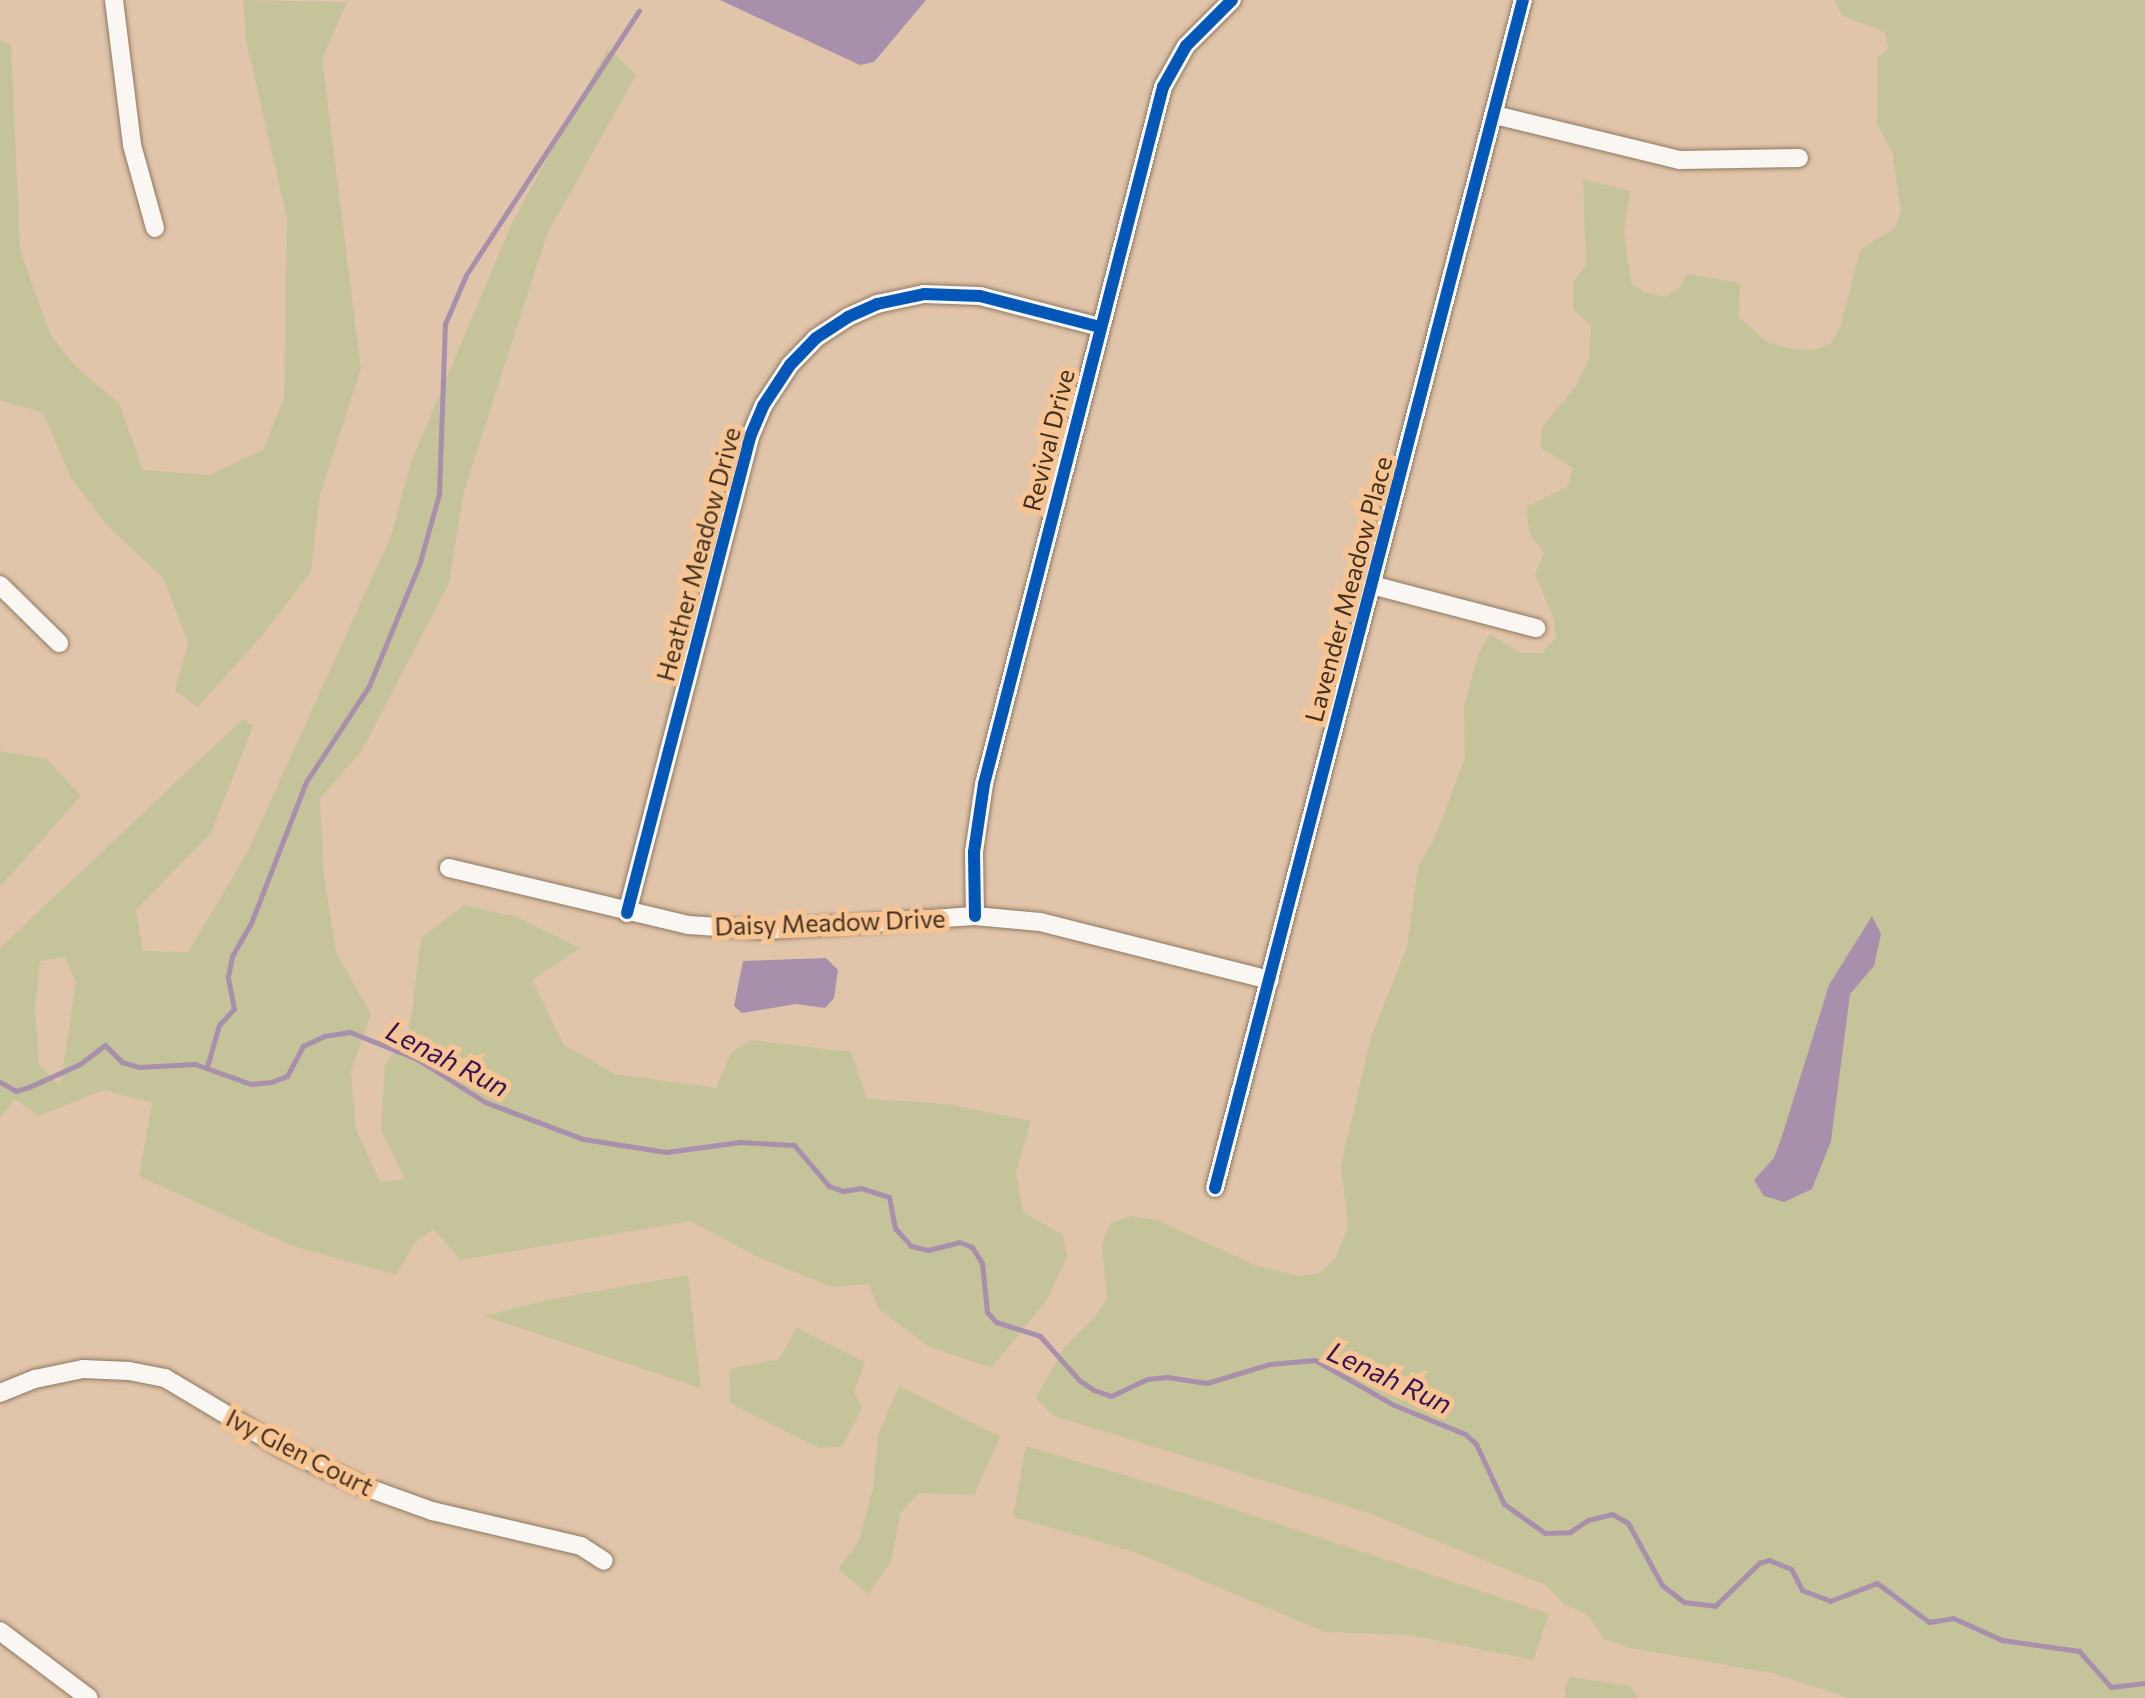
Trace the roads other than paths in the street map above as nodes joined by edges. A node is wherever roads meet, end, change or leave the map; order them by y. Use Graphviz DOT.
graph roads {
  1 [pos="114,0"];
  2 [pos="1232,0"];
  3 [pos="1523,0"];
  4 [pos="1494,115"];
  5 [pos="1799,158"];
  6 [pos="155,228"];
  7 [pos="1100,327"];
  8 [pos="0,585"];
  9 [pos="1372,585"];
  10 [pos="1536,628"];
  11 [pos="59,642"];
  12 [pos="449,868"];
  13 [pos="628,913"];
  14 [pos="975,916"];
  15 [pos="1270,980"];
  16 [pos="1216,1188"];
  17 [pos="0,1393"];
  18 [pos="604,1561"];
  19 [pos="0,1631"];
  20 [pos="89,1698"];
  1 -- 6 [label="street"];
  2 -- 7 [label="street, Revival Drive"];
  3 -- 4 [label="street, Lavender Meadow Place"];
  4 -- 5 [label="street"];
  4 -- 9 [label="street, Lavender Meadow Place"];
  7 -- 13 [label="street, Heather Meadow Drive"];
  7 -- 14 [label="street, Revival Drive"];
  8 -- 11 [label="street"];
  9 -- 10 [label="street"];
  9 -- 15 [label="street, Lavender Meadow Place"];
  12 -- 13 [label="street, Daisy Meadow Drive"];
  13 -- 14 [label="street, Daisy Meadow Drive"];
  14 -- 15 [label="street, Daisy Meadow Drive"];
  15 -- 16 [label="street, Lavender Meadow Place"];
  17 -- 18 [label="street, Ivy Glen Court"];
  19 -- 20 [label="street"];
}
